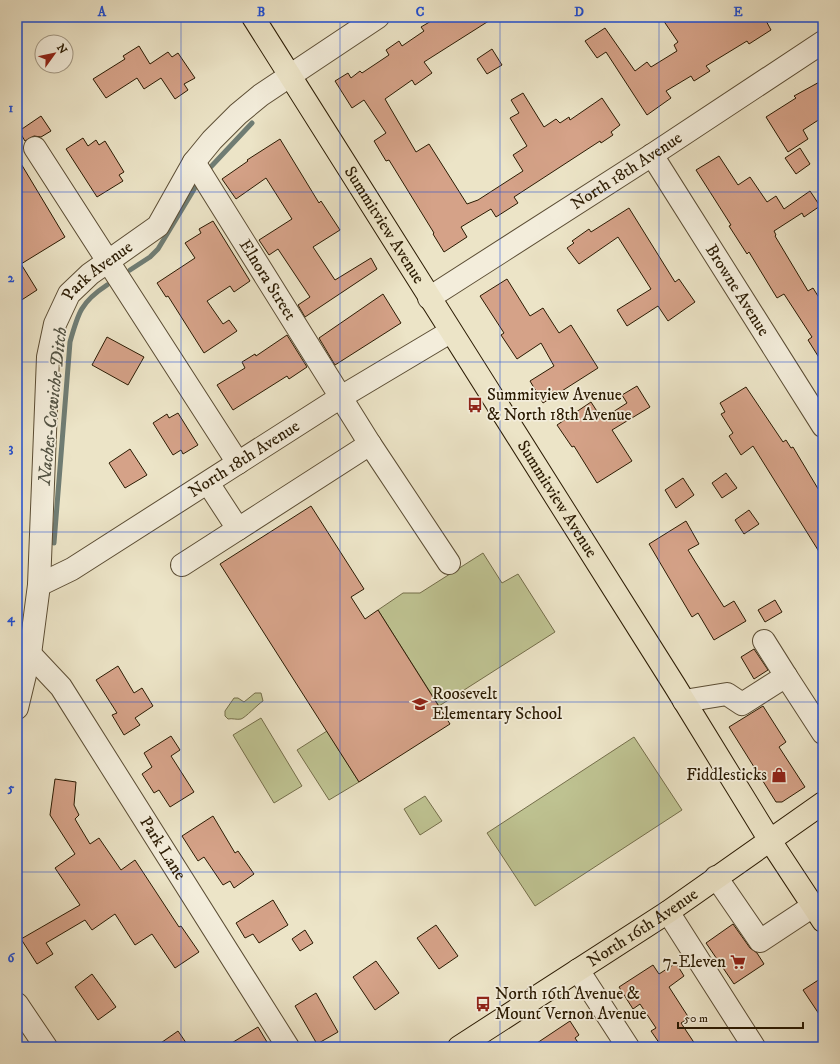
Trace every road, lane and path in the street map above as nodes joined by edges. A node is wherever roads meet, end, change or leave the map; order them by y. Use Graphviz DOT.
graph roads {
  1 [pos="253,17"];
  2 [pos="378,17"];
  3 [pos="823,42"];
  4 [pos="290,75"];
  5 [pos="35,148"];
  6 [pos="652,155"];
  7 [pos="200,172"];
  8 [pos="108,261"];
  9 [pos="429,298"];
  10 [pos="450,332"];
  11 [pos="341,397"];
  12 [pos="823,426"];
  13 [pos="370,444"];
  14 [pos="238,464"];
  15 [pos="208,483"];
  16 [pos="238,529"];
  17 [pos="449,562"];
  18 [pos="182,565"];
  19 [pos="39,585"];
  20 [pos="764,642"];
  21 [pos="30,654"];
  22 [pos="786,676"];
  23 [pos="684,702"];
  24 [pos="17,708"];
  25 [pos="823,733"];
  26 [pos="823,803"];
  27 [pos="769,839"];
  28 [pos="716,877"];
  29 [pos="668,912"];
  30 [pos="818,914"];
  31 [pos="578,970"];
  32 [pos="17,1004"];
  33 [pos="46,1047"];
  34 [pos="288,1047"];
  35 [pos="459,1047"];
  36 [pos="628,1047"];
  37 [pos="754,1047"];
  1 -- 4 [label="main road, Summitview Avenue"];
  2 -- 4 [label="street, Park Avenue"];
  3 -- 6 [label="street, North 18th Avenue"];
  4 -- 7 [label="street, Park Avenue"];
  4 -- 9 [label="main road, Summitview Avenue"];
  5 -- 8 [label="street"];
  6 -- 9 [label="street, North 18th Avenue"];
  6 -- 12 [label="street, Browne Avenue"];
  7 -- 8 [label="street, Park Avenue"];
  7 -- 11 [label="street, Elnora Street"];
  8 -- 14 [label="street"];
  8 -- 19 [label="street, Park Avenue"];
  9 -- 10 [label="main road, Summitview Avenue"];
  10 -- 11 [label="street, North 18th Avenue"];
  10 -- 23 [label="main road, Summitview Avenue"];
  11 -- 13 [label="street, Elnora Street"];
  11 -- 14 [label="street, North 18th Avenue"];
  13 -- 16 [label="street"];
  13 -- 17 [label="street, Elnora Street"];
  14 -- 15 [label="street, North 18th Avenue"];
  15 -- 16 [label="street"];
  15 -- 19 [label="street, North 18th Avenue"];
  16 -- 18 [label="street"];
  19 -- 21 [label="street, Park Avenue"];
  20 -- 22 [label="street"];
  21 -- 24 [label="street, Park Avenue"];
  21 -- 34 [label="street, Park Lane"];
  22 -- 23 [label="street"];
  22 -- 25 [label="street"];
  23 -- 27 [label="main road, Summitview Avenue"];
  26 -- 27 [label="main road, North 16th Avenue"];
  27 -- 28 [label="main road, North 16th Avenue"];
  27 -- 30 [label="main road, Summitview Avenue"];
  28 -- 29 [label="main road, North 16th Avenue"];
  28 -- 30 [label="street"];
  29 -- 31 [label="main road, North 16th Avenue"];
  29 -- 37 [label="street"];
  31 -- 35 [label="main road, North 16th Avenue"];
  31 -- 36 [label="street"];
  32 -- 33 [label="street"];
}
